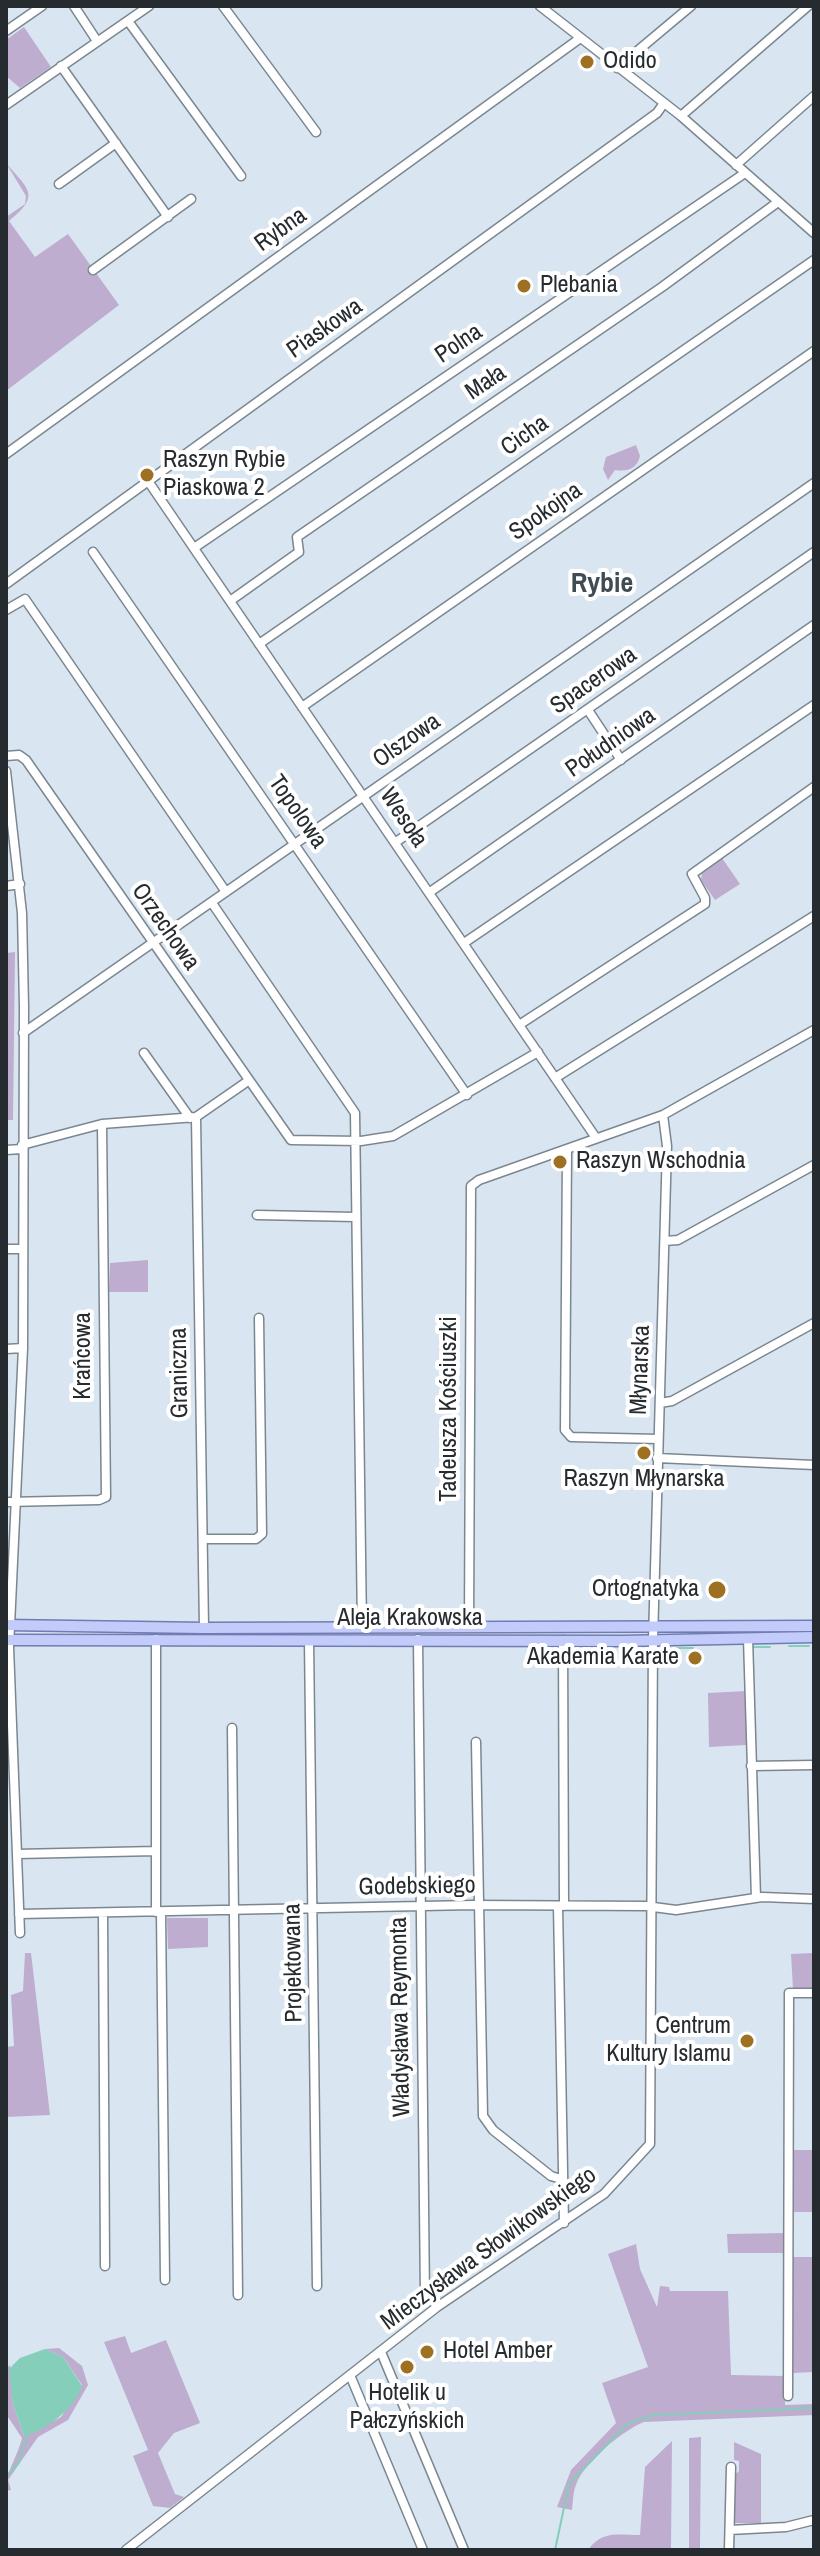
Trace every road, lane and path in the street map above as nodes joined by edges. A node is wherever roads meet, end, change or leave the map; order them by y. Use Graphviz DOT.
graph roads {
  1 [pos="42,6"];
  2 [pos="74,6"];
  3 [pos="149,6"];
  4 [pos="223,6"];
  5 [pos="540,6"];
  6 [pos="691,6"];
  7 [pos="808,6"];
  8 [pos="128,21"];
  9 [pos="6,31"];
  10 [pos="579,39"];
  11 [pos="97,41"];
  12 [pos="61,66"];
  13 [pos="617,68"];
  14 [pos="814,96"];
  15 [pos="664,103"];
  16 [pos="6,105"];
  17 [pos="681,116"];
  18 [pos="316,132"];
  19 [pos="116,143"];
  20 [pos="736,165"];
  21 [pos="745,173"];
  22 [pos="241,176"];
  23 [pos="59,184"];
  24 [pos="191,199"];
  25 [pos="778,202"];
  26 [pos="168,217"];
  27 [pos="813,230"];
  28 [pos="814,260"];
  29 [pos="93,270"];
  30 [pos="814,351"];
  31 [pos="6,454"];
  32 [pos="148,481"];
  33 [pos="814,483"];
  34 [pos="194,548"];
  35 [pos="93,552"];
  36 [pos="814,552"];
  37 [pos="6,584"];
  38 [pos="230,601"];
  39 [pos="6,610"];
  40 [pos="814,625"];
  41 [pos="259,644"];
  42 [pos="814,705"];
  43 [pos="302,707"];
  44 [pos="588,710"];
  45 [pos="6,756"];
  46 [pos="621,760"];
  47 [pos="6,771"];
  48 [pos="814,787"];
  49 [pos="7,789"];
  50 [pos="364,796"];
  51 [pos="396,842"];
  52 [pos="294,844"];
  53 [pos="20,884"];
  54 [pos="6,886"];
  55 [pos="226,892"];
  56 [pos="430,892"];
  57 [pos="212,903"];
  58 [pos="814,916"];
  59 [pos="464,943"];
  60 [pos="151,944"];
  61 [pos="519,1025"];
  62 [pos="814,1030"];
  63 [pos="23,1033"];
  64 [pos="538,1052"];
  65 [pos="144,1053"];
  66 [pos="555,1078"];
  67 [pos="248,1081"];
  68 [pos="467,1095"];
  69 [pos="663,1115"];
  70 [pos="193,1117"];
  71 [pos="102,1124"];
  72 [pos="596,1138"];
  73 [pos="356,1140"];
  74 [pos="22,1147"];
  75 [pos="6,1150"];
  76 [pos="567,1151"];
  77 [pos="814,1165"];
  78 [pos="257,1215"];
  79 [pos="356,1217"];
  80 [pos="665,1241"];
  81 [pos="6,1249"];
  82 [pos="23,1249"];
  83 [pos="259,1318"];
  84 [pos="814,1323"];
  85 [pos="23,1348"];
  86 [pos="6,1349"];
  87 [pos="660,1403"];
  88 [pos="658,1439"];
  89 [pos="657,1458"];
  90 [pos="814,1465"];
  91 [pos="11,1502"];
  92 [pos="203,1539"];
  93 [pos="8,1625"];
  94 [pos="653,1626"];
  95 [pos="814,1626"];
  96 [pos="469,1627"];
  97 [pos="204,1628"];
  98 [pos="362,1628"];
  99 [pos="814,1637"];
  100 [pos="748,1638"];
  101 [pos="156,1639"];
  102 [pos="418,1639"];
  103 [pos="8,1640"];
  104 [pos="309,1640"];
  105 [pos="563,1640"];
  106 [pos="653,1640"];
  107 [pos="232,1728"];
  108 [pos="476,1742"];
  109 [pos="814,1765"];
  110 [pos="751,1766"];
  111 [pos="156,1851"];
  112 [pos="17,1854"];
  113 [pos="756,1898"];
  114 [pos="814,1899"];
  115 [pos="481,1905"];
  116 [pos="420,1906"];
  117 [pos="561,1906"];
  118 [pos="652,1908"];
  119 [pos="314,1909"];
  120 [pos="235,1910"];
  121 [pos="159,1912"];
  122 [pos="103,1913"];
  123 [pos="19,1914"];
  124 [pos="20,1933"];
  125 [pos="814,1993"];
  126 [pos="561,2179"];
  127 [pos="564,2223"];
  128 [pos="105,2266"];
  129 [pos="165,2280"];
  130 [pos="317,2286"];
  131 [pos="238,2295"];
  132 [pos="425,2299"];
  133 [pos="381,2352"];
  134 [pos="350,2375"];
  135 [pos="788,2396"];
  136 [pos="731,2467"];
  137 [pos="814,2520"];
  138 [pos="730,2530"];
  139 [pos="126,2550"];
  140 [pos="423,2550"];
  141 [pos="464,2550"];
  142 [pos="729,2550"];
  1 -- 9 [label="street"];
  2 -- 11 [label="street"];
  3 -- 8 [label="street"];
  4 -- 18 [label="street"];
  5 -- 10 [label="street"];
  6 -- 13 [label="street"];
  7 -- 17 [label="street"];
  8 -- 11 [label="street"];
  8 -- 22 [label="street"];
  10 -- 13 [label="street"];
  10 -- 31 [label="street, Rybna"];
  11 -- 12 [label="street"];
  12 -- 16 [label="street"];
  12 -- 19 [label="street"];
  13 -- 15 [label="street"];
  14 -- 20 [label="street"];
  15 -- 17 [label="street"];
  15 -- 32 [label="street, Piaskowa"];
  17 -- 20 [label="street"];
  19 -- 23 [label="street"];
  19 -- 26 [label="street"];
  20 -- 21 [label="street"];
  21 -- 25 [label="street"];
  21 -- 34 [label="street, Polna"];
  24 -- 26 [label="street"];
  25 -- 27 [label="street"];
  25 -- 38 [label="street, Mała"];
  26 -- 29 [label="street"];
  28 -- 41 [label="street, Cicha"];
  30 -- 43 [label="street, Spokojna"];
  32 -- 34 [label="street, Wesoła"];
  32 -- 37 [label="street, Piaskowa"];
  33 -- 50 [label="street, Olszowa"];
  34 -- 38 [label="street, Wesoła"];
  35 -- 52 [label="street, Topolowa"];
  36 -- 44 [label="street, Spacerowa"];
  38 -- 41 [label="street, Wesoła"];
  39 -- 55 [label="street"];
  40 -- 46 [label="street, Południowa"];
  41 -- 43 [label="street, Wesoła"];
  42 -- 59 [label="street"];
  43 -- 50 [label="street, Wesoła"];
  44 -- 46 [label="street"];
  44 -- 51 [label="street, Spacerowa"];
  45 -- 60 [label="street, Orzechowa"];
  46 -- 56 [label="street, Południowa"];
  47 -- 49 [label="street"];
  48 -- 61 [label="street"];
  49 -- 53 [label="street"];
  50 -- 51 [label="street, Wesoła"];
  50 -- 52 [label="street, Olszowa"];
  51 -- 56 [label="street, Wesoła"];
  52 -- 55 [label="street, Olszowa"];
  52 -- 68 [label="street, Topolowa"];
  53 -- 54 [label="street"];
  53 -- 63 [label="street"];
  55 -- 57 [label="street, Olszowa"];
  56 -- 59 [label="street, Wesoła"];
  57 -- 60 [label="street, Olszowa"];
  57 -- 73 [label="street"];
  58 -- 66 [label="street"];
  59 -- 61 [label="street, Wesoła"];
  60 -- 63 [label="street, Olszowa"];
  60 -- 67 [label="street, Orzechowa"];
  61 -- 64 [label="street, Wesoła"];
  62 -- 69 [label="street"];
  63 -- 74 [label="street"];
  64 -- 66 [label="street, Wesoła"];
  64 -- 68 [label="street"];
  65 -- 70 [label="street"];
  66 -- 72 [label="street, Wesoła"];
  67 -- 70 [label="street"];
  67 -- 73 [label="street, Orzechowa"];
  68 -- 73 [label="street"];
  69 -- 72 [label="street"];
  69 -- 80 [label="street, Młynarska"];
  70 -- 71 [label="street"];
  70 -- 92 [label="street, Graniczna"];
  71 -- 74 [label="street"];
  71 -- 91 [label="street, Krańcowa"];
  72 -- 76 [label="street"];
  73 -- 79 [label="street"];
  74 -- 75 [label="street"];
  74 -- 82 [label="street"];
  76 -- 88 [label="street"];
  76 -- 96 [label="street, Tadeusza Kościuszki"];
  77 -- 80 [label="street"];
  78 -- 79 [label="street"];
  79 -- 98 [label="street"];
  80 -- 87 [label="street, Młynarska"];
  81 -- 82 [label="street"];
  82 -- 85 [label="street"];
  83 -- 92 [label="street"];
  84 -- 87 [label="street"];
  85 -- 86 [label="street"];
  85 -- 91 [label="street"];
  87 -- 88 [label="street, Młynarska"];
  88 -- 89 [label="street, Młynarska"];
  89 -- 90 [label="street"];
  89 -- 94 [label="street, Młynarska"];
  91 -- 93 [label="street"];
  92 -- 97 [label="street, Graniczna"];
  93 -- 97 [label="main road, Aleja Krakowska"];
  93 -- 103 [label="street"];
  94 -- 95 [label="main road, Aleja Krakowska"];
  94 -- 96 [label="main road, Aleja Krakowska"];
  94 -- 106 [label="street, Mieczysława Słowikowskiego"];
  96 -- 98 [label="main road, Aleja Krakowska"];
  97 -- 98 [label="main road, Aleja Krakowska"];
  99 -- 100 [label="main road, Aleja Krakowska"];
  100 -- 106 [label="main road, Aleja Krakowska"];
  100 -- 110 [label="street"];
  101 -- 103 [label="main road, Aleja Krakowska"];
  101 -- 104 [label="main road, Aleja Krakowska"];
  101 -- 111 [label="street"];
  102 -- 104 [label="main road, Aleja Krakowska"];
  102 -- 105 [label="main road, Aleja Krakowska"];
  102 -- 116 [label="street, Władysława Reymonta"];
  103 -- 112 [label="street"];
  104 -- 119 [label="street, Projektowana"];
  105 -- 106 [label="main road, Aleja Krakowska"];
  105 -- 117 [label="street"];
  106 -- 118 [label="street, Mieczysława Słowikowskiego"];
  107 -- 120 [label="street"];
  108 -- 115 [label="street"];
  109 -- 110 [label="street"];
  110 -- 113 [label="street"];
  111 -- 112 [label="street"];
  111 -- 121 [label="street"];
  112 -- 123 [label="street"];
  113 -- 114 [label="street, Godebskiego"];
  113 -- 118 [label="street, Godebskiego"];
  115 -- 116 [label="street, Godebskiego"];
  115 -- 117 [label="street, Godebskiego"];
  115 -- 126 [label="street"];
  116 -- 119 [label="street, Godebskiego"];
  116 -- 132 [label="street, Władysława Reymonta"];
  117 -- 118 [label="street, Godebskiego"];
  117 -- 126 [label="street"];
  118 -- 127 [label="street, Mieczysława Słowikowskiego"];
  119 -- 120 [label="street, Godebskiego"];
  119 -- 130 [label="street, Projektowana"];
  120 -- 121 [label="street, Godebskiego"];
  120 -- 131 [label="street"];
  121 -- 122 [label="street, Godebskiego"];
  121 -- 129 [label="street"];
  122 -- 123 [label="street, Godebskiego"];
  122 -- 128 [label="street"];
  123 -- 124 [label="street"];
  125 -- 135 [label="street"];
  126 -- 127 [label="street"];
  127 -- 133 [label="street, Mieczysława Słowikowskiego"];
  133 -- 134 [label="street, Mieczysława Słowikowskiego"];
  133 -- 141 [label="street"];
  134 -- 139 [label="street, Mieczysława Słowikowskiego"];
  134 -- 140 [label="street"];
  136 -- 138 [label="street"];
  137 -- 138 [label="street"];
  138 -- 142 [label="street"];
}
